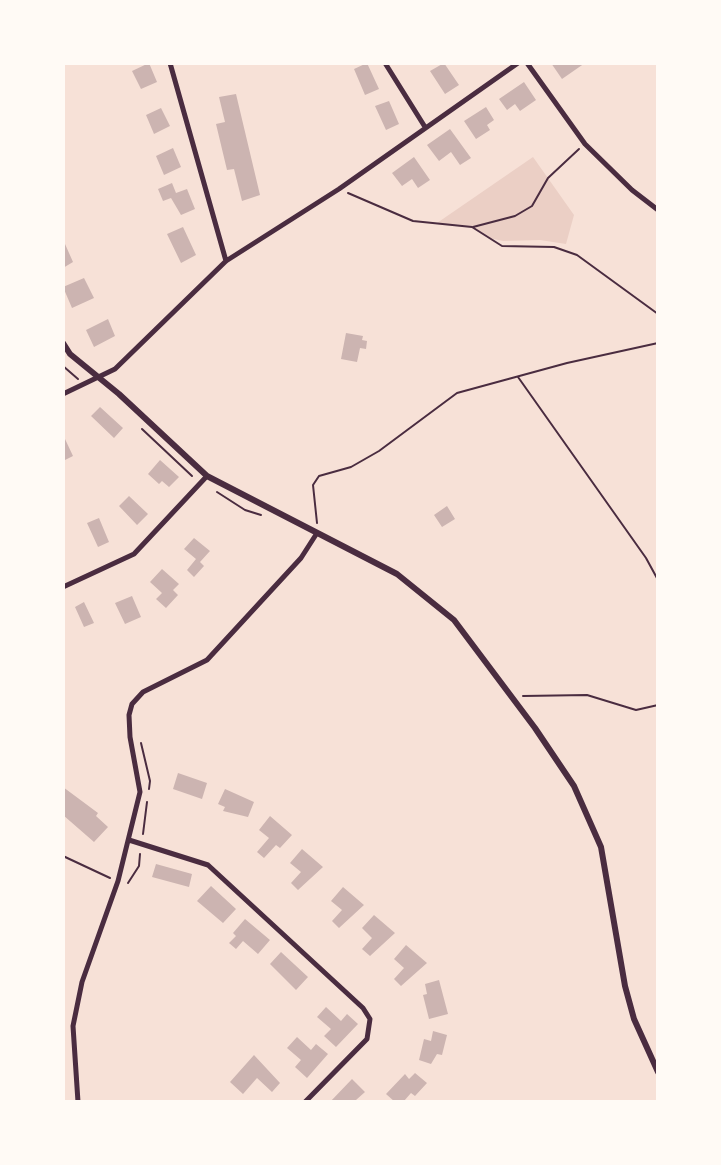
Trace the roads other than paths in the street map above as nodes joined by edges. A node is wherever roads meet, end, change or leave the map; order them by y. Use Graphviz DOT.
graph roads {
  1 [pos="170,63"];
  2 [pos="385,63"];
  3 [pos="518,63"];
  4 [pos="527,63"];
  5 [pos="425,127"];
  6 [pos="658,210"];
  7 [pos="226,261"];
  8 [pos="63,343"];
  9 [pos="96,376"];
  10 [pos="63,394"];
  11 [pos="207,476"];
  12 [pos="317,533"];
  13 [pos="63,587"];
  14 [pos="129,840"];
  15 [pos="658,1072"];
  16 [pos="78,1102"];
  17 [pos="305,1102"];
  1 -- 7 [label="street"];
  2 -- 5 [label="street"];
  3 -- 5 [label="street"];
  4 -- 6 [label="street"];
  5 -- 7 [label="street"];
  7 -- 9 [label="street"];
  8 -- 9 [label="street"];
  9 -- 10 [label="street"];
  9 -- 11 [label="street"];
  11 -- 12 [label="street"];
  11 -- 13 [label="street"];
  12 -- 14 [label="street"];
  12 -- 15 [label="street"];
  14 -- 16 [label="street"];
  14 -- 17 [label="street"];
}
